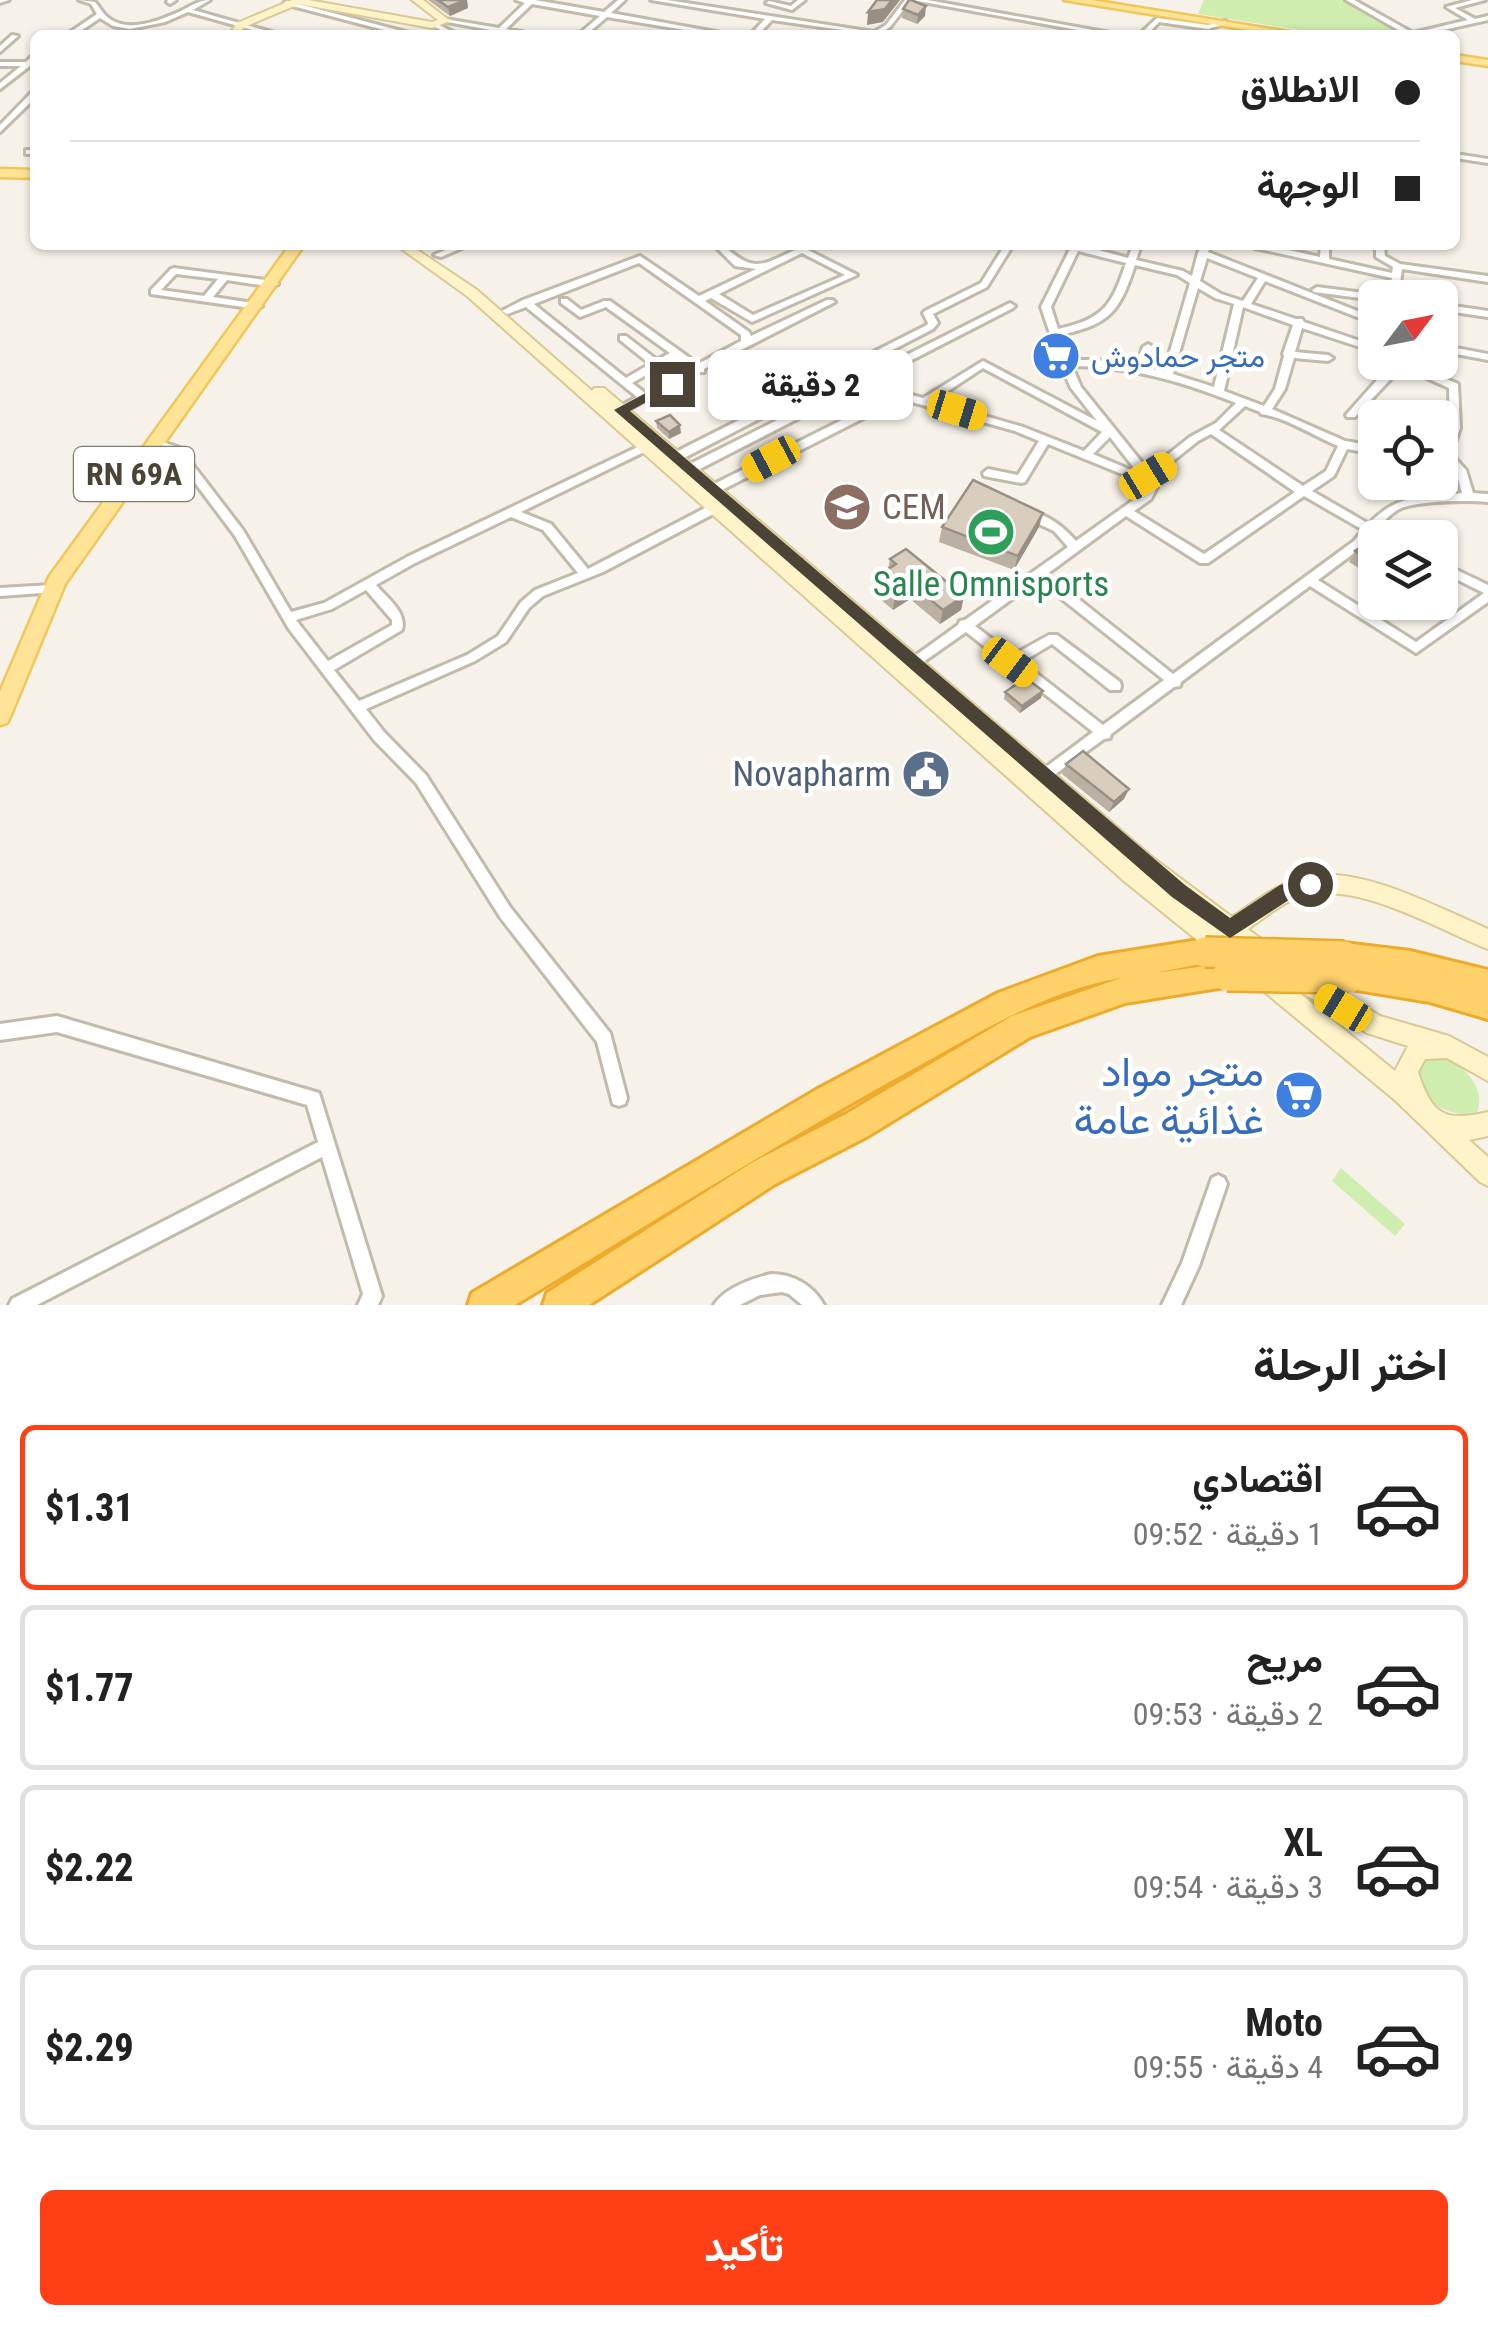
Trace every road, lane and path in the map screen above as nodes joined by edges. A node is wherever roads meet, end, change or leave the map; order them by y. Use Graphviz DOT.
graph roads {
  1 [pos="82,0"];
  2 [pos="104,0"];
  3 [pos="206,0"];
  4 [pos="302,0"];
  5 [pos="417,0"];
  6 [pos="622,0"];
  7 [pos="654,0"];
  8 [pos="772,0"];
  9 [pos="802,0"];
  10 [pos="912,0"];
  11 [pos="1348,0"];
  12 [pos="1482,0"];
  13 [pos="527,1"];
  14 [pos="1077,1"];
  15 [pos="287,2"];
  16 [pos="701,4"];
  17 [pos="94,6"];
  18 [pos="187,10"];
  19 [pos="604,14"];
  20 [pos="98,16"];
  21 [pos="770,18"];
  22 [pos="1488,18"];
  23 [pos="1474,21"];
  24 [pos="440,23"];
  25 [pos="672,24"];
  26 [pos="1225,24"];
  27 [pos="77,30"];
  28 [pos="236,30"];
  29 [pos="390,30"];
  30 [pos="449,30"];
  31 [pos="486,30"];
  32 [pos="501,30"];
  33 [pos="587,30"];
  34 [pos="667,30"];
  35 [pos="703,30"];
  36 [pos="759,30"];
  37 [pos="849,30"];
  38 [pos="882,30"];
  39 [pos="1088,30"];
  40 [pos="1147,30"];
  41 [pos="1267,30"];
  42 [pos="1403,30"];
  43 [pos="1434,30"];
  44 [pos="14,36"];
  45 [pos="0,50"];
  46 [pos="1460,59"];
  47 [pos="30,62"];
  48 [pos="0,64"];
  49 [pos="30,64"];
  50 [pos="1488,64"];
  51 [pos="0,87"];
  52 [pos="30,99"];
  53 [pos="0,115"];
  54 [pos="14,116"];
  55 [pos="0,130"];
  56 [pos="1460,157"];
  57 [pos="1488,161"];
  58 [pos="0,174"];
  59 [pos="30,174"];
  60 [pos="294,250"];
  61 [pos="409,250"];
  62 [pos="430,250"];
  63 [pos="452,250"];
  64 [pos="723,250"];
  65 [pos="788,250"];
  66 [pos="1006,250"];
  67 [pos="1071,250"];
  68 [pos="1088,250"];
  69 [pos="1135,250"];
  70 [pos="1204,250"];
  71 [pos="1206,250"];
  72 [pos="1279,250"];
  73 [pos="1325,250"];
  74 [pos="1380,250"];
  75 [pos="438,255"];
  76 [pos="1324,260"];
  77 [pos="1131,262"];
  78 [pos="767,267"];
  79 [pos="1397,271"];
  80 [pos="225,278"];
  81 [pos="1262,279"];
  82 [pos="1488,279"];
  83 [pos="1396,280"];
  84 [pos="273,284"];
  85 [pos="1195,284"];
  86 [pos="1289,286"];
  87 [pos="712,294"];
  88 [pos="1358,295"];
  89 [pos="206,299"];
  90 [pos="701,299"];
  91 [pos="564,301"];
  92 [pos="526,302"];
  93 [pos="830,302"];
  94 [pos="1243,304"];
  95 [pos="257,306"];
  96 [pos="1010,306"];
  97 [pos="1458,310"];
  98 [pos="507,311"];
  99 [pos="1358,314"];
  100 [pos="1488,314"];
  101 [pos="1298,321"];
  102 [pos="1054,333"];
  103 [pos="623,338"];
  104 [pos="746,342"];
  105 [pos="1358,345"];
  106 [pos="1148,347"];
  107 [pos="1458,353"];
  108 [pos="676,354"];
  109 [pos="1288,354"];
  110 [pos="1488,357"];
  111 [pos="1328,358"];
  112 [pos="1065,363"];
  113 [pos="657,365"];
  114 [pos="1142,366"];
  115 [pos="700,370"];
  116 [pos="1168,374"];
  117 [pos="1384,380"];
  118 [pos="1440,380"];
  119 [pos="624,383"];
  120 [pos="1218,393"];
  121 [pos="645,398"];
  122 [pos="1454,400"];
  123 [pos="926,401"];
  124 [pos="1240,404"];
  125 [pos="621,410"];
  126 [pos="1266,412"];
  127 [pos="1351,415"];
  128 [pos="1212,430"];
  129 [pos="1109,432"];
  130 [pos="1046,440"];
  131 [pos="157,443"];
  132 [pos="1343,447"];
  133 [pos="644,448"];
  134 [pos="1358,448"];
  135 [pos="1085,456"];
  136 [pos="681,464"];
  137 [pos="1458,467"];
  138 [pos="988,473"];
  139 [pos="1148,479"];
  140 [pos="1304,491"];
  141 [pos="1468,496"];
  142 [pos="1488,498"];
  143 [pos="712,499"];
  144 [pos="1018,510"];
  145 [pos="1126,512"];
  146 [pos="514,513"];
  147 [pos="1379,520"];
  148 [pos="1358,522"];
  149 [pos="1358,541"];
  150 [pos="1076,548"];
  151 [pos="1040,574"];
  152 [pos="586,575"];
  153 [pos="1458,576"];
  154 [pos="1310,580"];
  155 [pos="369,585"];
  156 [pos="52,589"];
  157 [pos="0,592"];
  158 [pos="1488,593"];
  159 [pos="288,618"];
  160 [pos="964,624"];
  161 [pos="1010,662"];
  162 [pos="912,664"];
  163 [pos="326,668"];
  164 [pos="1175,682"];
  165 [pos="1116,686"];
  166 [pos="356,708"];
  167 [pos="0,717"];
  168 [pos="1105,734"];
  169 [pos="1043,777"];
  170 [pos="1230,929"];
  171 [pos="1488,939"];
  172 [pos="1346,968"];
  173 [pos="1488,983"];
  174 [pos="1488,1006"];
  175 [pos="0,1032"];
  176 [pos="1438,1045"];
  177 [pos="1482,1068"];
  178 [pos="620,1098"];
  179 [pos="1426,1113"];
  180 [pos="1488,1124"];
  181 [pos="327,1146"];
  182 [pos="1488,1174"];
  183 [pos="1218,1184"];
  184 [pos="18,1305"];
  185 [pos="367,1305"];
  186 [pos="484,1305"];
  187 [pos="560,1305"];
  188 [pos="723,1305"];
  189 [pos="814,1305"];
  190 [pos="1170,1305"];
  1 -- 17 [label="street"];
  2 -- 17 [label="street"];
  3 -- 18 [label="street"];
  4 -- 15 [label="main road"];
  4 -- 24 [label="main road"];
  5 -- 24 [label="main road"];
  6 -- 19 [label="street"];
  7 -- 16 [label="street"];
  8 -- 9 [label="street"];
  10 -- 38 [label="street"];
  10 -- 39 [label="street"];
  11 -- 42 [label="street"];
  12 -- 23 [label="street"];
  13 -- 19 [label="street"];
  13 -- 32 [label="street"];
  14 -- 26 [label="main road"];
  15 -- 28 [label="main road"];
  15 -- 29 [label="street"];
  16 -- 21 [label="street"];
  16 -- 25 [label="street"];
  17 -- 20 [label="street"];
  18 -- 20 [label="street"];
  18 -- 28 [label="street"];
  19 -- 25 [label="street"];
  19 -- 33 [label="street"];
  20 -- 27 [label="street"];
  21 -- 36 [label="street"];
  21 -- 37 [label="street"];
  22 -- 23 [label="street"];
  23 -- 43 [label="street"];
  24 -- 30 [label="street"];
  24 -- 31 [label="street"];
  25 -- 34 [label="street"];
  25 -- 35 [label="street"];
  26 -- 40 [label="street"];
  26 -- 41 [label="main road"];
  44 -- 45 [label="street"];
  46 -- 50 [label="main road"];
  47 -- 48 [label="street"];
  49 -- 51 [label="street"];
  52 -- 54 [label="street"];
  53 -- 54 [label="street"];
  54 -- 55 [label="street"];
  56 -- 57 [label="street"];
  58 -- 59 [label="main road"];
  60 -- 84 [label="main road, RN 69A"];
  61 -- 133 [label="main road"];
  62 -- 75 [label="main road"];
  63 -- 75 [label="street"];
  64 -- 78 [label="street"];
  65 -- 78 [label="street"];
  66 -- 136 [label="street"];
  67 -- 102 [label="street"];
  68 -- 77 [label="street"];
  69 -- 77 [label="street"];
  70 -- 85 [label="street"];
  71 -- 81 [label="street"];
  72 -- 76 [label="street"];
  73 -- 76 [label="street"];
  74 -- 79 [label="street"];
  75 -- 98 [label="main road"];
  76 -- 79 [label="street"];
  77 -- 85 [label="street"];
  77 -- 102 [label="street"];
  78 -- 87 [label="street"];
  78 -- 87 [label="street"];
  79 -- 82 [label="street"];
  79 -- 83 [label="street"];
  80 -- 84 [label="street"];
  80 -- 89 [label="street"];
  80 -- 89 [label="street"];
  81 -- 86 [label="street"];
  81 -- 94 [label="street"];
  84 -- 95 [label="main road, RN 69A"];
  85 -- 94 [label="street"];
  85 -- 116 [label="street"];
  86 -- 88 [label="street"];
  86 -- 99 [label="street"];
  87 -- 90 [label="street"];
  89 -- 95 [label="street"];
  90 -- 92 [label="street"];
  90 -- 104 [label="street"];
  91 -- 108 [label="street"];
  92 -- 98 [label="street"];
  92 -- 119 [label="street"];
  93 -- 104 [label="street"];
  94 -- 101 [label="street"];
  94 -- 120 [label="street"];
  95 -- 131 [label="main road, RN 69A"];
  96 -- 136 [label="street"];
  97 -- 100 [label="street"];
  98 -- 125 [label="main road"];
  101 -- 105 [label="street"];
  101 -- 109 [label="street"];
  102 -- 112 [label="street"];
  103 -- 113 [label="street"];
  104 -- 115 [label="street"];
  106 -- 114 [label="street"];
  107 -- 110 [label="street"];
  108 -- 113 [label="street"];
  108 -- 115 [label="street"];
  109 -- 111 [label="street"];
  109 -- 126 [label="street"];
  112 -- 114 [label="street"];
  112 -- 129 [label="street"];
  113 -- 119 [label="street"];
  114 -- 116 [label="street"];
  115 -- 121 [label="street"];
  116 -- 120 [label="street"];
  117 -- 127 [label="street"];
  118 -- 122 [label="street"];
  119 -- 121 [label="street"];
  120 -- 124 [label="street"];
  121 -- 125 [label="street"];
  123 -- 129 [label="street"];
  123 -- 130 [label="street"];
  123 -- 143 [label="street"];
  124 -- 126 [label="street"];
  124 -- 128 [label="street"];
  125 -- 136 [label="main road"];
  126 -- 132 [label="street"];
  128 -- 139 [label="street"];
  128 -- 140 [label="street"];
  129 -- 135 [label="street"];
  129 -- 139 [label="street"];
  130 -- 135 [label="street"];
  130 -- 138 [label="street"];
  131 -- 156 [label="main road, RN 69A"];
  131 -- 159 [label="street"];
  132 -- 134 [label="street"];
  132 -- 140 [label="street"];
  133 -- 143 [label="main road"];
  133 -- 146 [label="street"];
  135 -- 139 [label="street"];
  136 -- 143 [label="main road"];
  137 -- 141 [label="street"];
  139 -- 145 [label="street"];
  140 -- 145 [label="street"];
  140 -- 148 [label="street"];
  141 -- 142 [label="street"];
  141 -- 147 [label="street"];
  143 -- 152 [label="street"];
  143 -- 162 [label="main road"];
  143 -- 179 [label="main road"];
  144 -- 150 [label="street"];
  145 -- 150 [label="street"];
  146 -- 152 [label="street"];
  146 -- 155 [label="street"];
  149 -- 154 [label="street"];
  150 -- 151 [label="street"];
  151 -- 160 [label="street"];
  151 -- 164 [label="street"];
  152 -- 166 [label="street"];
  153 -- 158 [label="street"];
  154 -- 158 [label="street"];
  154 -- 164 [label="street"];
  155 -- 159 [label="street"];
  155 -- 163 [label="street"];
  156 -- 157 [label="street"];
  156 -- 167 [label="main road, RN 69A"];
  159 -- 163 [label="street"];
  160 -- 161 [label="street"];
  160 -- 162 [label="street"];
  161 -- 165 [label="street"];
  161 -- 168 [label="street"];
  162 -- 169 [label="main road"];
  163 -- 166 [label="street"];
  164 -- 168 [label="street"];
  166 -- 178 [label="street"];
  168 -- 169 [label="street"];
  169 -- 170 [label="main road"];
  170 -- 171 [label="main road"];
  170 -- 176 [label="main road"];
  172 -- 173 [label="highway"];
  172 -- 174 [label="highway"];
  172 -- 186 [label="highway, bridge"];
  172 -- 187 [label="highway, bridge"];
  175 -- 181 [label="street"];
  176 -- 177 [label="main road"];
  176 -- 179 [label="main road"];
  179 -- 180 [label="main road"];
  179 -- 182 [label="main road"];
  181 -- 184 [label="street"];
  181 -- 185 [label="street"];
  183 -- 190 [label="street"];
  188 -- 189 [label="street"];
}
